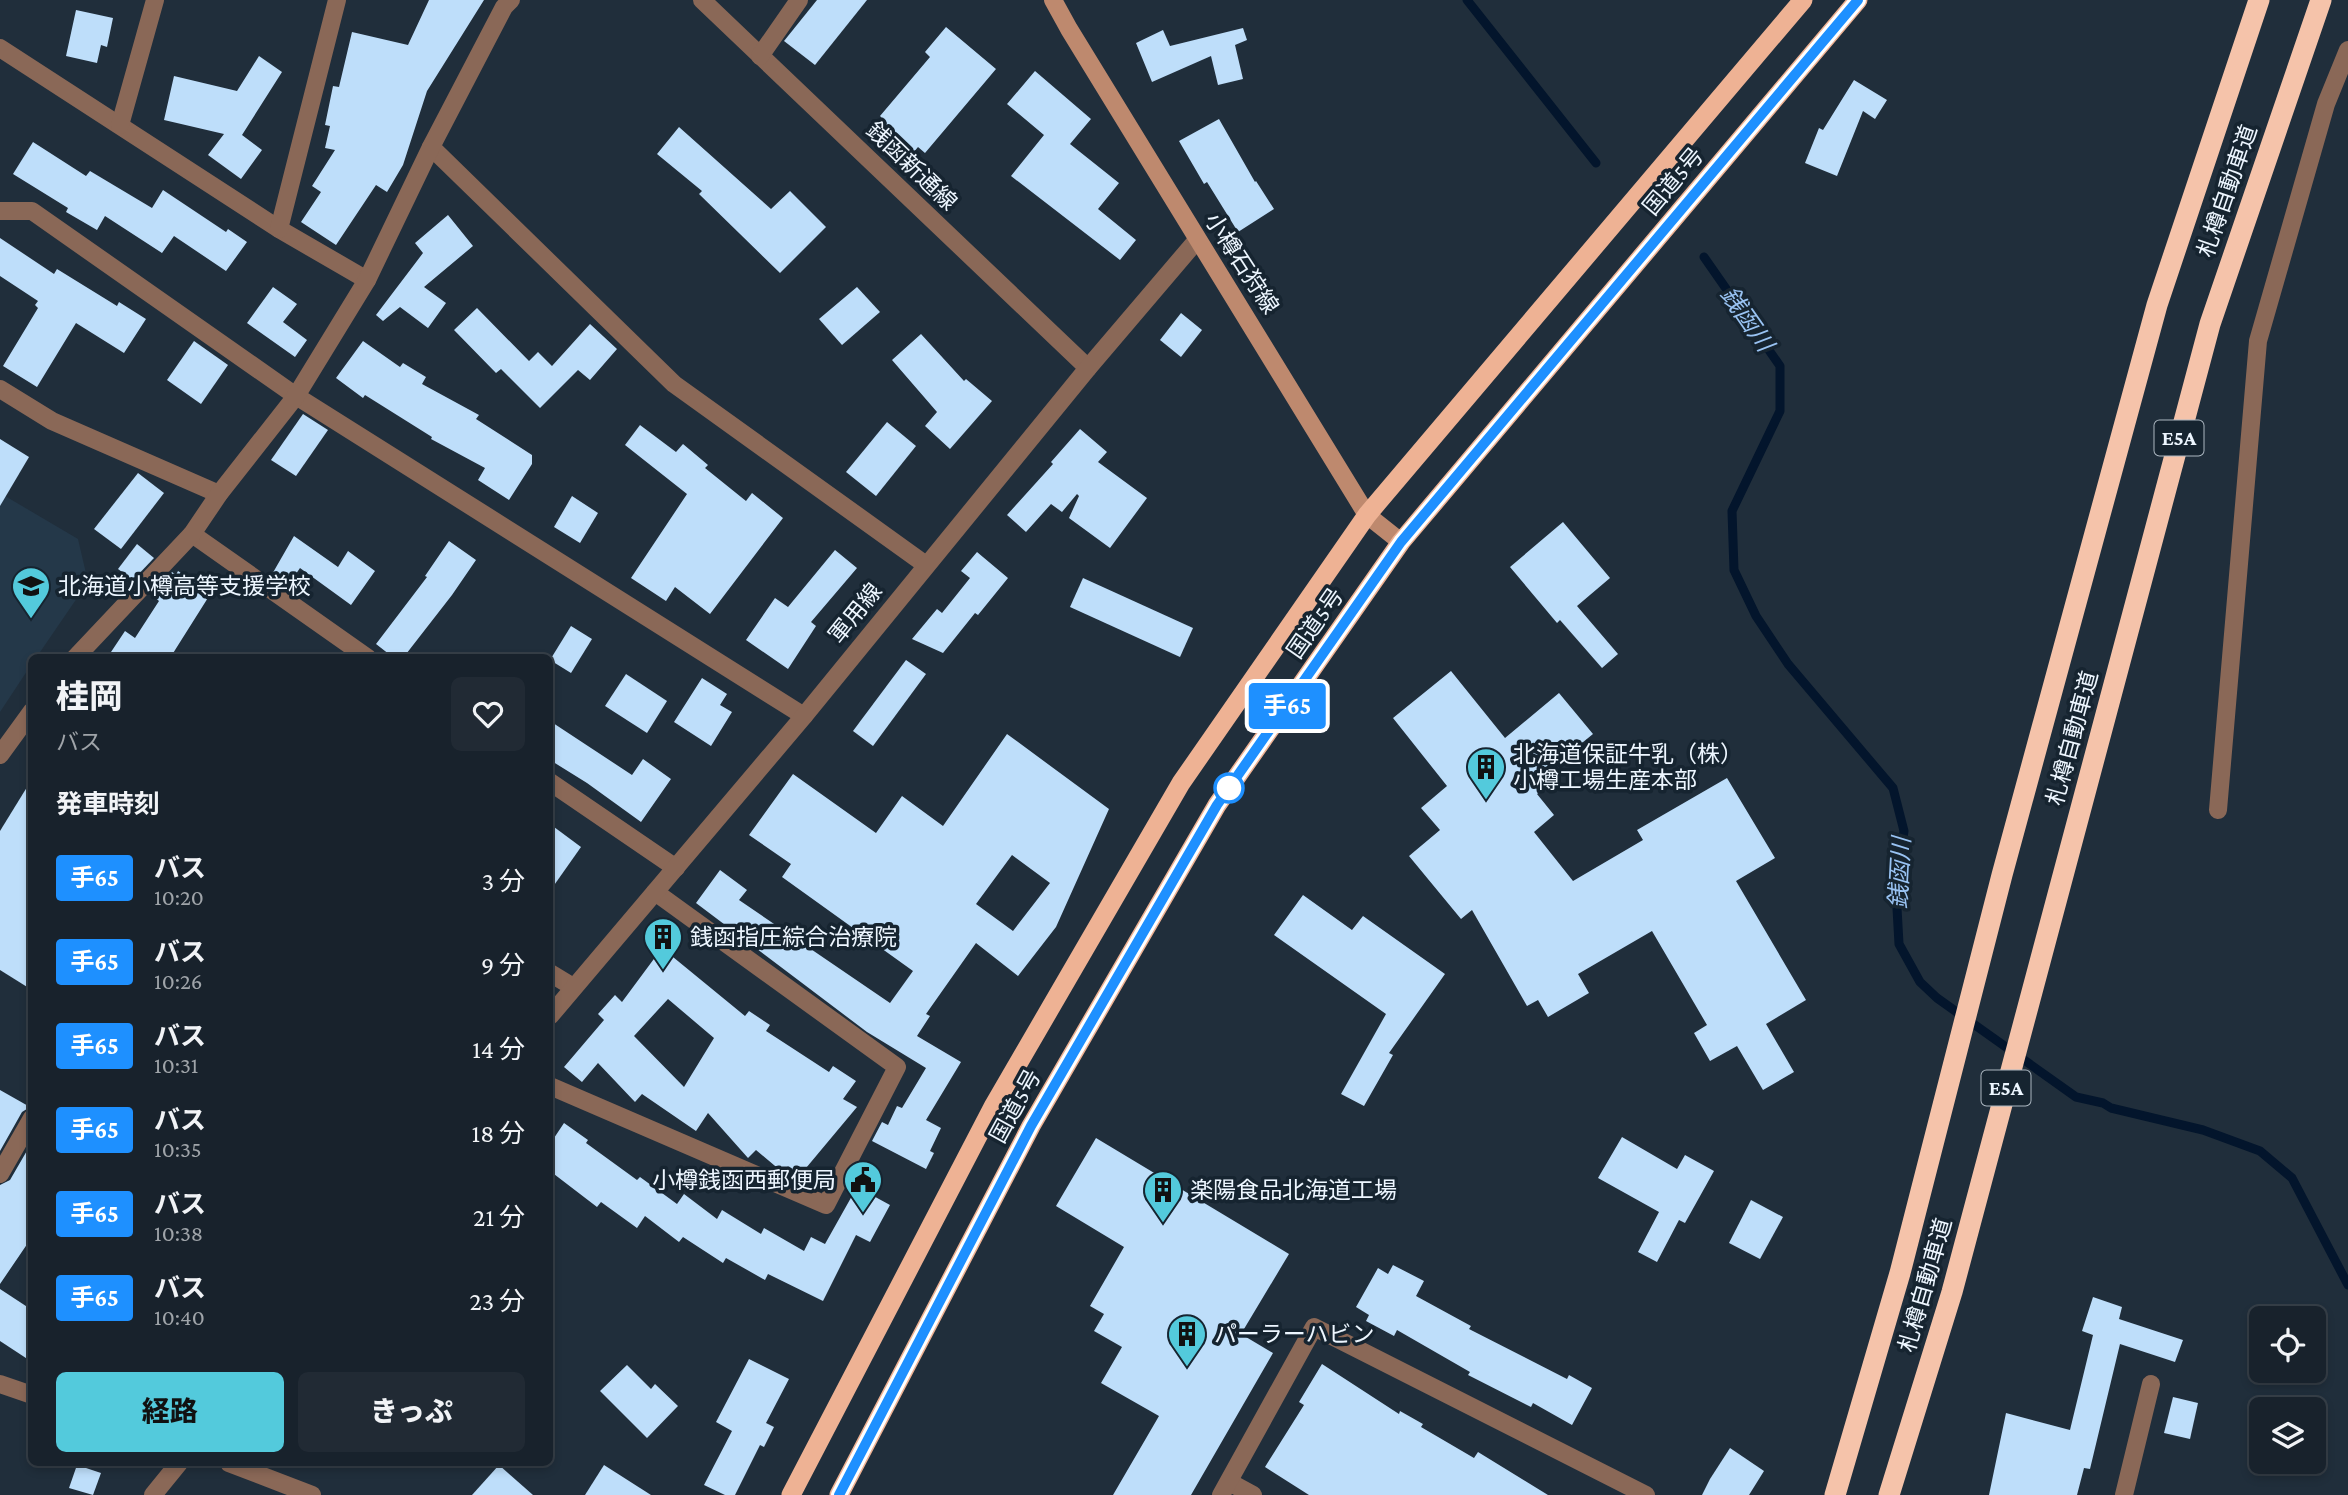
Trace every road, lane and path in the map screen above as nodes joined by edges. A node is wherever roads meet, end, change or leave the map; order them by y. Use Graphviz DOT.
graph roads {
  1 [pos="155,0"];
  2 [pos="337,0"];
  3 [pos="511,0"];
  4 [pos="702,0"];
  5 [pos="799,0"];
  6 [pos="1053,0"];
  7 [pos="1803,0"];
  8 [pos="1858,0"];
  9 [pos="2259,0"];
  10 [pos="2321,0"];
  11 [pos="0,48"];
  12 [pos="2348,50"];
  13 [pos="760,56"];
  14 [pos="120,125"];
  15 [pos="431,148"];
  16 [pos="0,211"];
  17 [pos="279,229"];
  18 [pos="1197,240"];
  19 [pos="367,279"];
  20 [pos="1088,368"];
  21 [pos="0,390"];
  22 [pos="296,396"];
  23 [pos="219,494"];
  24 [pos="1367,515"];
  25 [pos="191,534"];
  26 [pos="1401,542"];
  27 [pos="926,565"];
  28 [pos="79,654"];
  29 [pos="362,654"];
  30 [pos="28,716"];
  31 [pos="804,716"];
  32 [pos="0,755"];
  33 [pos="553,784"];
  34 [pos="2218,810"];
  35 [pos="676,868"];
  36 [pos="655,892"];
  37 [pos="553,976"];
  38 [pos="573,987"];
  39 [pos="553,1012"];
  40 [pos="553,1087"];
  41 [pos="28,1125"];
  42 [pos="0,1174"];
  43 [pos="0,1384"];
  44 [pos="2151,1384"];
  45 [pos="28,1394"];
  46 [pos="176,1466"];
  47 [pos="237,1466"];
  48 [pos="1225,1489"];
  49 [pos="153,1495"];
  50 [pos="312,1495"];
  51 [pos="791,1495"];
  52 [pos="839,1495"];
  53 [pos="1254,1495"];
  54 [pos="1646,1495"];
  55 [pos="1835,1495"];
  56 [pos="1889,1495"];
  57 [pos="2124,1495"];
  1 -- 14 [label="street"];
  2 -- 17 [label="street"];
  3 -- 15 [label="street"];
  4 -- 13 [label="street, 銭函新通線"];
  5 -- 13 [label="street"];
  6 -- 18 [label="main road, 小樽石狩線"];
  7 -- 24 [label="highway, 国道5号"];
  8 -- 26 [label="highway, 国道5号"];
  9 -- 55 [label="highway, 札樽自動車道 / E5A"];
  10 -- 56 [label="highway, 札樽自動車道 / E5A"];
  11 -- 14 [label="street"];
  12 -- 34 [label="street"];
  13 -- 20 [label="street, 銭函新通線"];
  14 -- 17 [label="street"];
  15 -- 19 [label="street"];
  15 -- 27 [label="street"];
  16 -- 22 [label="street"];
  17 -- 19 [label="street"];
  18 -- 20 [label="street, 軍用線"];
  18 -- 24 [label="main road, 小樽石狩線"];
  19 -- 22 [label="street"];
  20 -- 27 [label="street, 軍用線"];
  21 -- 23 [label="street"];
  22 -- 23 [label="street"];
  22 -- 31 [label="street"];
  23 -- 25 [label="street"];
  24 -- 26 [label="main road, 小樽石狩線"];
  24 -- 51 [label="highway, 国道5号"];
  25 -- 28 [label="street"];
  25 -- 29 [label="street"];
  26 -- 52 [label="highway, 国道5号"];
  27 -- 31 [label="street, 軍用線"];
  30 -- 32 [label="street"];
  31 -- 35 [label="street, 軍用線"];
  33 -- 35 [label="street"];
  35 -- 36 [label="street, 軍用線"];
  36 -- 38 [label="street, 軍用線"];
  36 -- 40 [label="street"];
  37 -- 38 [label="street"];
  38 -- 39 [label="street, 軍用線"];
  41 -- 42 [label="street"];
  43 -- 45 [label="street"];
  44 -- 57 [label="street"];
  46 -- 49 [label="street"];
  47 -- 50 [label="street"];
  48 -- 53 [label="street"];
  48 -- 54 [label="street"];
}
